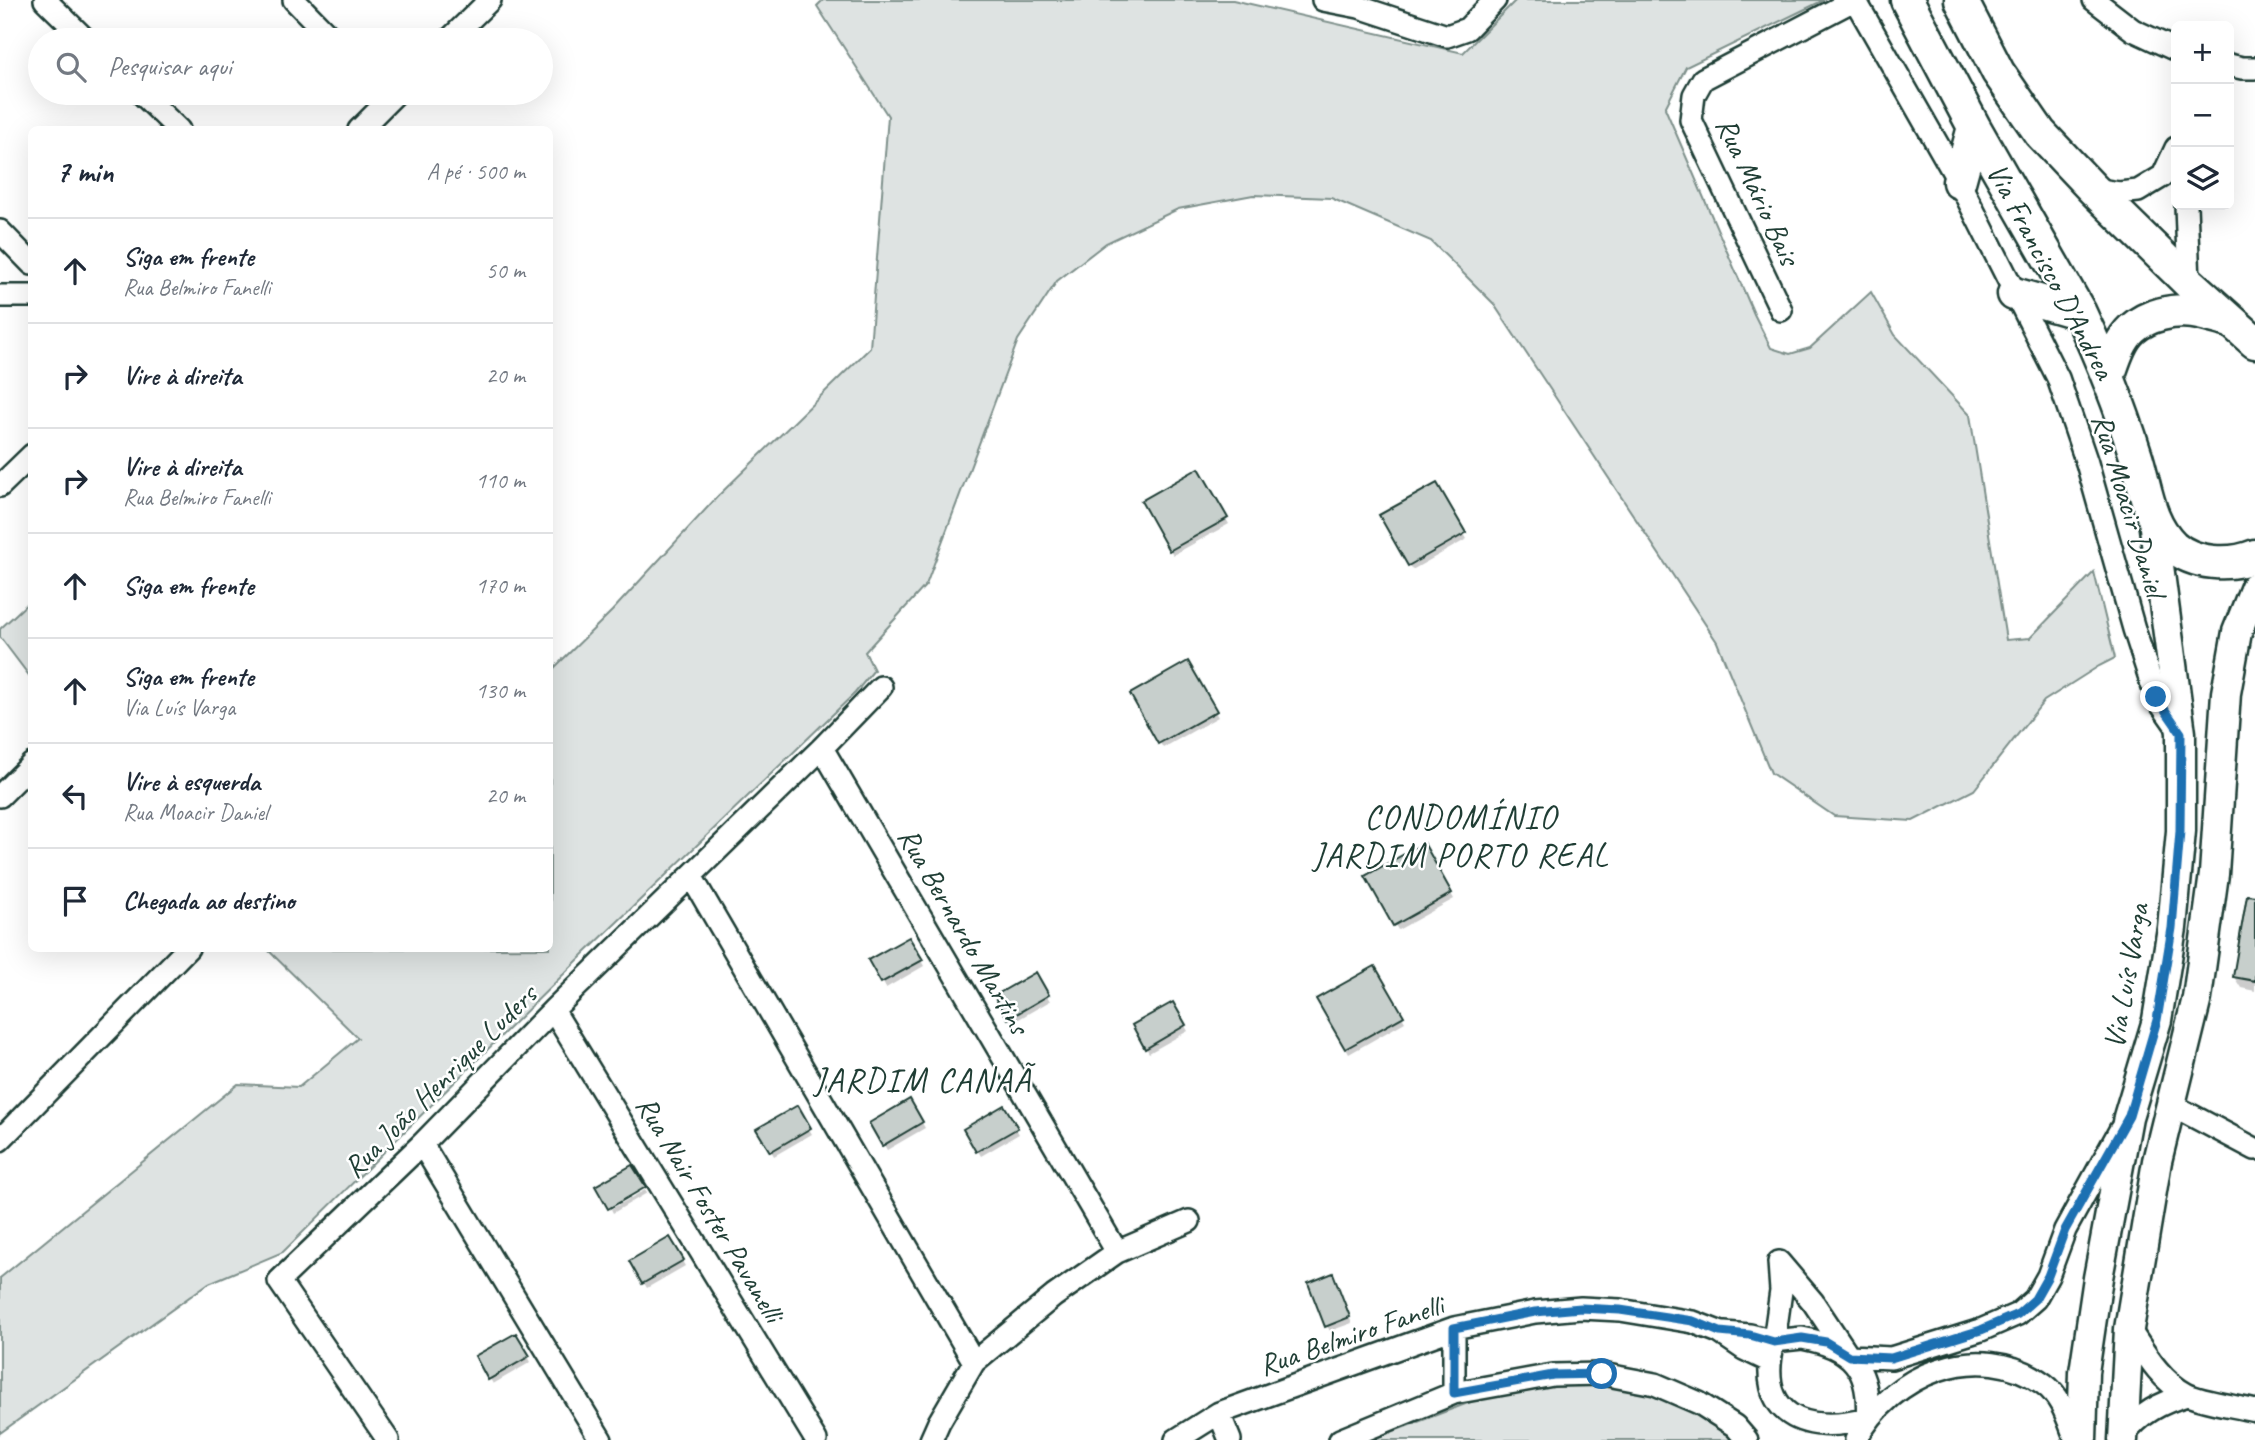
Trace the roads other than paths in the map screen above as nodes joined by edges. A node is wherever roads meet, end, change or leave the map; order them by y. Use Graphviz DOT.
graph roads {
  1 [pos="45,0"];
  2 [pos="294,0"];
  3 [pos="490,0"];
  4 [pos="1323,0"];
  5 [pos="1495,0"];
  6 [pos="1854,0"];
  7 [pos="1907,0"];
  8 [pos="1961,0"];
  9 [pos="2094,0"];
  10 [pos="1360,4"];
  11 [pos="74,28"];
  12 [pos="321,28"];
  13 [pos="461,28"];
  14 [pos="2171,48"];
  15 [pos="2234,66"];
  16 [pos="2255,68"];
  17 [pos="153,105"];
  18 [pos="381,105"];
  19 [pos="175,126"];
  20 [pos="363,126"];
  21 [pos="1974,127"];
  22 [pos="2171,159"];
  23 [pos="1959,182"];
  24 [pos="2092,189"];
  25 [pos="2186,210"];
  26 [pos="0,231"];
  27 [pos="28,260"];
  28 [pos="2189,283"];
  29 [pos="2014,294"];
  30 [pos="0,296"];
  31 [pos="28,296"];
  32 [pos="1782,310"];
  33 [pos="2080,313"];
  34 [pos="2231,321"];
  35 [pos="2255,342"];
  36 [pos="2108,377"];
  37 [pos="28,459"];
  38 [pos="0,486"];
  39 [pos="2153,520"];
  40 [pos="2255,556"];
  41 [pos="2255,587"];
  42 [pos="881,687"];
  43 [pos="2181,733"];
  44 [pos="822,748"];
  45 [pos="28,768"];
  46 [pos="0,796"];
  47 [pos="691,876"];
  48 [pos="184,952"];
  49 [pos="552,1010"];
  50 [pos="2170,1104"];
  51 [pos="2129,1116"];
  52 [pos="0,1140"];
  53 [pos="422,1144"];
  54 [pos="2255,1149"];
  55 [pos="1189,1221"];
  56 [pos="1117,1252"];
  57 [pos="1454,1328"];
  58 [pos="2129,1329"];
  59 [pos="1771,1351"];
  60 [pos="1849,1356"];
  61 [pos="974,1362"];
  62 [pos="1454,1393"];
  63 [pos="2188,1395"];
  64 [pos="2255,1411"];
  65 [pos="1219,1413"];
  66 [pos="1867,1419"];
  67 [pos="2123,1438"];
  68 [pos="388,1440"];
  69 [pos="601,1440"];
  70 [pos="816,1440"];
  71 [pos="931,1440"];
  72 [pos="1175,1440"];
  73 [pos="1230,1440"];
  74 [pos="1340,1440"];
  75 [pos="1747,1440"];
  76 [pos="1856,1440"];
  77 [pos="2076,1440"];
  78 [pos="2082,1440"];
  1 -- 11 [label="street"];
  2 -- 12 [label="street"];
  3 -- 13 [label="street"];
  4 -- 10 [label="street"];
  5 -- 10 [label="street"];
  6 -- 23 [label="street, Rua Moacir Daniel"];
  6 -- 32 [label="street, Rua Mário Bais"];
  7 -- 21 [label="highway, Via Francisco D'Andrea"];
  8 -- 24 [label="highway, Via Francisco D'Andrea"];
  9 -- 14 [label="street"];
  15 -- 16 [label="street"];
  17 -- 19 [label="street"];
  18 -- 20 [label="street"];
  21 -- 23 [label="highway"];
  21 -- 33 [label="highway, Via Francisco D'Andrea"];
  22 -- 24 [label="street"];
  23 -- 29 [label="street, Rua Moacir Daniel"];
  24 -- 28 [label="highway, Via Francisco D'Andrea"];
  25 -- 28 [label="street"];
  26 -- 27 [label="street"];
  28 -- 34 [label="highway, Via Francisco D'Andrea"];
  29 -- 33 [label="highway"];
  29 -- 43 [label="street, Rua Moacir Daniel"];
  30 -- 31 [label="street"];
  33 -- 36 [label="highway, Via Francisco D'Andrea"];
  34 -- 35 [label="highway, Via Francisco D'Andrea"];
  34 -- 36 [label="highway"];
  36 -- 39 [label="highway, Via Francisco D'Andrea"];
  37 -- 38 [label="street"];
  39 -- 40 [label="highway, Via Francisco D'Andrea"];
  39 -- 43 [label="main road, Via Luís Varga"];
  41 -- 50 [label="main road"];
  42 -- 44 [label="street, Rua João Henrique Luders"];
  43 -- 51 [label="main road, Via Luís Varga"];
  44 -- 47 [label="street, Rua João Henrique Luders"];
  44 -- 56 [label="street, Rua Bernardo Martins"];
  45 -- 46 [label="street"];
  47 -- 49 [label="street, Rua João Henrique Luders"];
  47 -- 61 [label="street"];
  48 -- 52 [label="street"];
  49 -- 53 [label="street, Rua João Henrique Luders"];
  49 -- 70 [label="street, Rua Nair Foster Pavanelli"];
  50 -- 54 [label="street"];
  50 -- 58 [label="main road"];
  51 -- 60 [label="street"];
  51 -- 78 [label="main road, Via Luís Varga"];
  53 -- 68 [label="street, Rua João Henrique Luders"];
  53 -- 69 [label="street"];
  55 -- 56 [label="street"];
  56 -- 61 [label="street"];
  57 -- 59 [label="street, Rua Belmiro Fanelli"];
  57 -- 62 [label="street"];
  57 -- 65 [label="street, Rua Belmiro Fanelli"];
  58 -- 63 [label="street"];
  58 -- 67 [label="main road"];
  59 -- 60 [label="street"];
  59 -- 60 [label="street"];
  59 -- 66 [label="street"];
  60 -- 66 [label="street"];
  61 -- 71 [label="street"];
  62 -- 74 [label="street"];
  62 -- 75 [label="street"];
  63 -- 64 [label="street"];
  63 -- 67 [label="street"];
  65 -- 72 [label="street, Rua Belmiro Fanelli"];
  65 -- 73 [label="street"];
  66 -- 76 [label="street"];
  66 -- 77 [label="street"];
}
